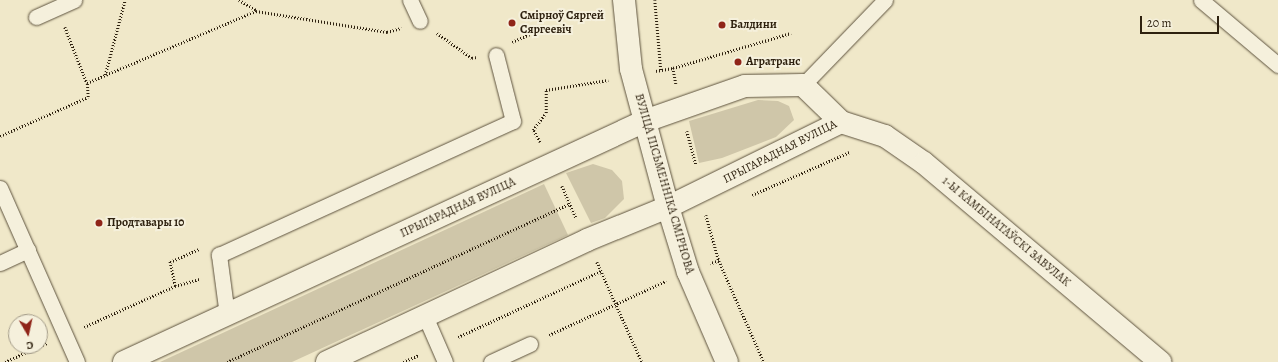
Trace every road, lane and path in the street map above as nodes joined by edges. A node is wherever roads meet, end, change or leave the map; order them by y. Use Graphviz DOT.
graph roads {
  1 [pos="74,0"];
  2 [pos="125,0"];
  3 [pos="239,0"];
  4 [pos="410,0"];
  5 [pos="624,0"];
  6 [pos="655,0"];
  7 [pos="885,0"];
  8 [pos="1201,0"];
  9 [pos="57,8"];
  10 [pos="256,11"];
  11 [pos="36,17"];
  12 [pos="420,21"];
  13 [pos="791,33"];
  14 [pos="496,55"];
  15 [pos="1278,65"];
  16 [pos="673,68"];
  17 [pos="661,70"];
  18 [pos="105,75"];
  19 [pos="87,83"];
  20 [pos="804,85"];
  21 [pos="645,121"];
  22 [pos="841,122"];
  23 [pos="0,136"];
  24 [pos="885,136"];
  25 [pos="0,188"];
  26 [pos="749,197"];
  27 [pos="570,204"];
  28 [pos="668,207"];
  29 [pos="713,213"];
  30 [pos="706,216"];
  31 [pos="28,250"];
  32 [pos="719,261"];
  33 [pos="0,263"];
  34 [pos="601,270"];
  35 [pos="227,315"];
  36 [pos="425,316"];
  37 [pos="530,344"];
  38 [pos="438,346"];
  39 [pos="22,354"];
  40 [pos="5,362"];
  41 [pos="77,362"];
  42 [pos="124,362"];
  43 [pos="227,362"];
  44 [pos="327,362"];
  45 [pos="445,362"];
  46 [pos="491,362"];
  47 [pos="727,362"];
  48 [pos="764,362"];
  49 [pos="1160,362"];
  1 -- 9 [label="lane"];
  2 -- 18 [label="path"];
  3 -- 10 [label="path"];
  4 -- 12 [label="lane"];
  5 -- 21 [label="street, ВУЛІЦА ПІСЬМЕННІКА СМІРНОВА"];
  6 -- 17 [label="path"];
  7 -- 20 [label="lane"];
  8 -- 15 [label="lane"];
  9 -- 11 [label="lane"];
  9 -- 19 [label="path"];
  10 -- 12 [label="path"];
  10 -- 18 [label="path"];
  13 -- 16 [label="path"];
  14 -- 35 [label="lane"];
  18 -- 19 [label="path"];
  19 -- 23 [label="path"];
  20 -- 21 [label="street, ПРЫГАРАДНАЯ ВУЛІЦА"];
  20 -- 22 [label="street, ПРЫГАРАДНАЯ ВУЛІЦА"];
  21 -- 28 [label="street, ВУЛІЦА ПІСЬМЕННІКА СМІРНОВА"];
  21 -- 35 [label="street, ПРЫГАРАДНАЯ ВУЛІЦА"];
  22 -- 24 [label="street, 1-Ы КАМБІНАТАЎСКІ ЗАВУЛАК"];
  22 -- 28 [label="street, ПРЫГАРАДНАЯ ВУЛІЦА"];
  24 -- 26 [label="path"];
  24 -- 49 [label="street, 1-Ы КАМБІНАТАЎСКІ ЗАВУЛАК"];
  25 -- 31 [label="lane"];
  27 -- 43 [label="path"];
  28 -- 36 [label="street, ПРЫГАРАДНАЯ ВУЛІЦА"];
  28 -- 47 [label="street, ВУЛІЦА ПІСЬМЕННІКА СМІРНОВА"];
  29 -- 30 [label="path"];
  31 -- 33 [label="lane"];
  31 -- 41 [label="lane"];
  32 -- 48 [label="path"];
  34 -- 38 [label="path"];
  35 -- 42 [label="street, ПРЫГАРАДНАЯ ВУЛІЦА"];
  36 -- 38 [label="lane"];
  36 -- 44 [label="street, ПРЫГАРАДНАЯ ВУЛІЦА"];
  37 -- 46 [label="lane"];
  38 -- 45 [label="lane"];
  39 -- 40 [label="path"];
}
